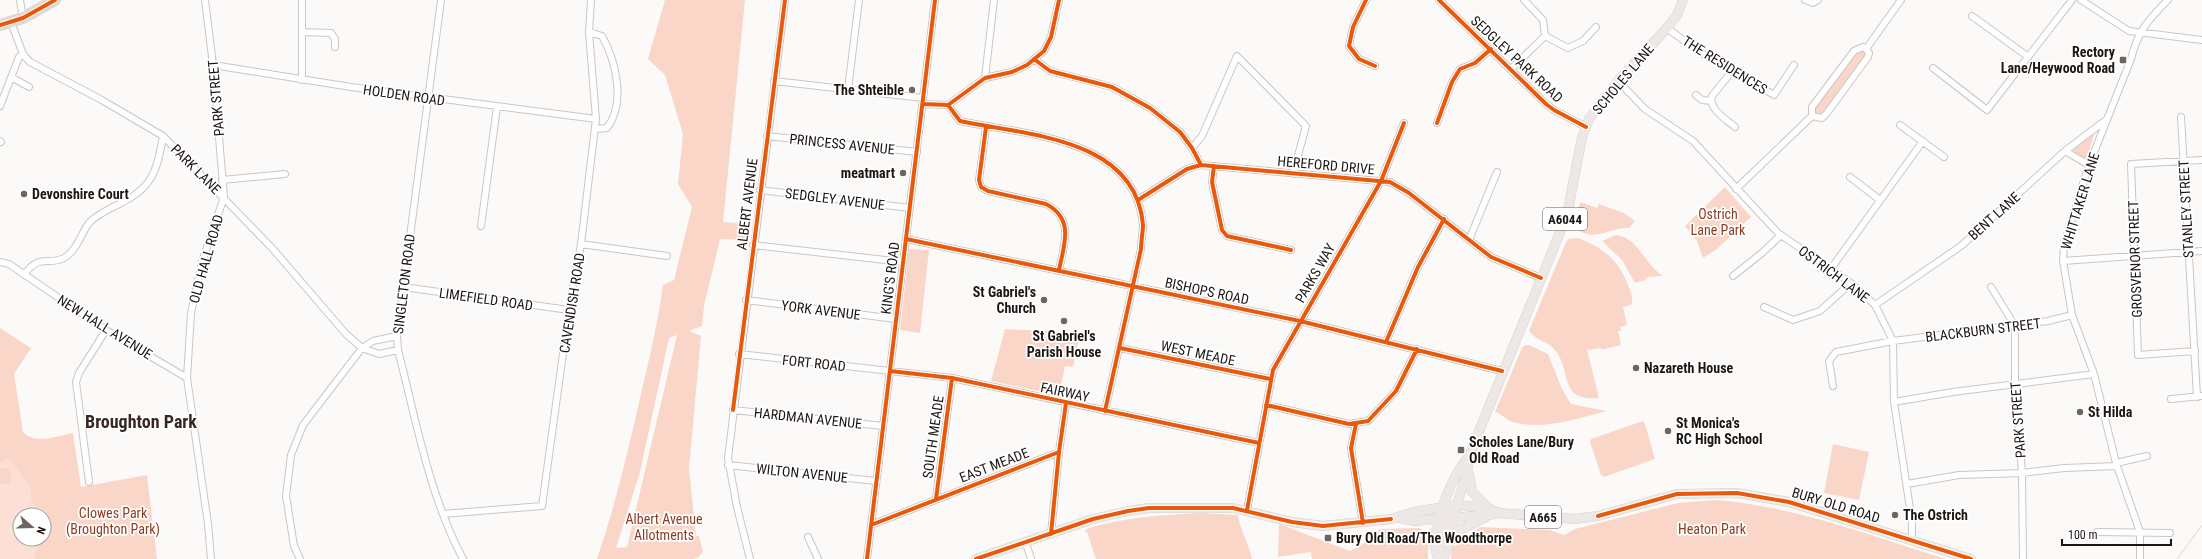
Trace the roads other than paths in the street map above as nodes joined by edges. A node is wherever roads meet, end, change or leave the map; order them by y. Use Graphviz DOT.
graph roads {
  1 [pos="25,0"];
  2 [pos="55,0"];
  3 [pos="205,0"];
  4 [pos="441,0"];
  5 [pos="591,0"];
  6 [pos="785,0"];
  7 [pos="859,0"];
  8 [pos="935,0"];
  9 [pos="994,0"];
  10 [pos="1059,0"];
  11 [pos="1366,0"];
  12 [pos="1439,0"];
  13 [pos="1524,0"];
  14 [pos="1683,0"];
  15 [pos="1805,0"];
  16 [pos="1818,0"];
  17 [pos="1901,0"];
  18 [pos="2072,0"];
  19 [pos="2081,0"];
  20 [pos="2168,0"];
  21 [pos="302,1"];
  22 [pos="20,2"];
  23 [pos="1972,16"];
  24 [pos="23,18"];
  25 [pos="5,23"];
  26 [pos="1596,26"];
  27 [pos="1667,28"];
  28 [pos="302,32"];
  29 [pos="589,32"];
  30 [pos="2142,33"];
  31 [pos="1545,36"];
  32 [pos="2202,40"];
  33 [pos="335,47"];
  34 [pos="1491,49"];
  35 [pos="1866,49"];
  36 [pos="23,54"];
  37 [pos="2027,56"];
  38 [pos="1034,59"];
  39 [pos="213,65"];
  40 [pos="1794,65"];
  41 [pos="1375,66"];
  42 [pos="1933,68"];
  43 [pos="1511,69"];
  44 [pos="1733,70"];
  45 [pos="12,78"];
  46 [pos="985,78"];
  47 [pos="302,80"];
  48 [pos="774,81"];
  49 [pos="1618,81"];
  50 [pos="29,87"];
  51 [pos="848,89"];
  52 [pos="1696,95"];
  53 [pos="427,98"];
  54 [pos="923,101"];
  55 [pos="1711,101"];
  56 [pos="948,104"];
  57 [pos="0,106"];
  58 [pos="497,107"];
  59 [pos="1812,116"];
  60 [pos="2181,118"];
  61 [pos="596,119"];
  62 [pos="2107,120"];
  63 [pos="1404,123"];
  64 [pos="1438,123"];
  65 [pos="1900,125"];
  66 [pos="986,127"];
  67 [pos="1586,127"];
  68 [pos="1735,127"];
  69 [pos="595,130"];
  70 [pos="163,136"];
  71 [pos="767,136"];
  72 [pos="1923,141"];
  73 [pos="1192,148"];
  74 [pos="2065,151"];
  75 [pos="917,152"];
  76 [pos="1944,157"];
  77 [pos="2202,160"];
  78 [pos="2184,162"];
  79 [pos="1201,165"];
  80 [pos="2089,165"];
  81 [pos="1214,166"];
  82 [pos="1497,172"];
  83 [pos="285,174"];
  84 [pos="1293,174"];
  85 [pos="1850,177"];
  86 [pos="222,180"];
  87 [pos="1381,181"];
  88 [pos="1736,189"];
  89 [pos="760,190"];
  90 [pos="224,197"];
  91 [pos="1138,200"];
  92 [pos="1880,200"];
  93 [pos="910,208"];
  94 [pos="1444,219"];
  95 [pos="481,226"];
  96 [pos="1781,235"];
  97 [pos="906,239"];
  98 [pos="1469,240"];
  99 [pos="581,244"];
  100 [pos="753,245"];
  101 [pos="1291,250"];
  102 [pos="2202,251"];
  103 [pos="2189,252"];
  104 [pos="668,256"];
  105 [pos="2134,256"];
  106 [pos="2063,261"];
  107 [pos="0,262"];
  108 [pos="903,262"];
  109 [pos="1059,270"];
  110 [pos="1830,270"];
  111 [pos="24,274"];
  112 [pos="1733,276"];
  113 [pos="1541,278"];
  114 [pos="1851,283"];
  115 [pos="403,287"];
  116 [pos="1133,287"];
  117 [pos="1991,287"];
  118 [pos="746,300"];
  119 [pos="1875,305"];
  120 [pos="1764,307"];
  121 [pos="569,310"];
  122 [pos="2072,315"];
  123 [pos="896,319"];
  124 [pos="1300,321"];
  125 [pos="2015,326"];
  126 [pos="106,330"];
  127 [pos="397,336"];
  128 [pos="1893,341"];
  129 [pos="1386,342"];
  130 [pos="362,348"];
  131 [pos="1120,348"];
  132 [pos="1417,349"];
  133 [pos="398,350"];
  134 [pos="2195,351"];
  135 [pos="739,354"];
  136 [pos="890,371"];
  137 [pos="1502,371"];
  138 [pos="2094,374"];
  139 [pos="188,378"];
  140 [pos="952,378"];
  141 [pos="1270,379"];
  142 [pos="2015,385"];
  143 [pos="1833,386"];
  144 [pos="2200,396"];
  145 [pos="2171,399"];
  146 [pos="1894,402"];
  147 [pos="1066,403"];
  148 [pos="1266,405"];
  149 [pos="732,410"];
  150 [pos="1105,411"];
  151 [pos="1356,424"];
  152 [pos="883,426"];
  153 [pos="1259,443"];
  154 [pos="1059,452"];
  155 [pos="1468,456"];
  156 [pos="2147,456"];
  157 [pos="728,465"];
  158 [pos="2117,465"];
  159 [pos="1469,469"];
  160 [pos="2022,473"];
  161 [pos="876,481"];
  162 [pos="89,482"];
  163 [pos="1907,484"];
  164 [pos="936,499"];
  165 [pos="1457,505"];
  166 [pos="1443,507"];
  167 [pos="1247,510"];
  168 [pos="1489,511"];
  169 [pos="443,514"];
  170 [pos="1400,518"];
  171 [pos="1447,518"];
  172 [pos="1363,523"];
  173 [pos="871,524"];
  174 [pos="2097,532"];
  175 [pos="2140,532"];
  176 [pos="2170,532"];
  177 [pos="1051,534"];
  178 [pos="808,537"];
  179 [pos="1912,540"];
  180 [pos="1449,542"];
  181 [pos="1026,543"];
  182 [pos="1439,558"];
  183 [pos="211,559"];
  184 [pos="300,559"];
  185 [pos="463,559"];
  186 [pos="750,559"];
  187 [pos="818,559"];
  188 [pos="866,559"];
  189 [pos="976,559"];
  190 [pos="1031,559"];
  191 [pos="1971,559"];
  192 [pos="2023,559"];
  193 [pos="2140,559"];
  1 -- 22 [label="street"];
  2 -- 24 [label="highway"];
  3 -- 39 [label="street, PARK STREET"];
  4 -- 53 [label="street, SINGLETON ROAD"];
  5 -- 29 [label="street, CAVENDISH ROAD"];
  6 -- 48 [label="street, ALBERT AVENUE"];
  7 -- 51 [label="street"];
  8 -- 54 [label="street, KING'S ROAD"];
  9 -- 46 [label="street"];
  10 -- 38 [label="street"];
  11 -- 41 [label="street"];
  12 -- 34 [label="street, SEDGLEY PARK ROAD"];
  13 -- 31 [label="street"];
  14 -- 27 [label="main road, SCHOLES LANE / A6044"];
  15 -- 16 [label="street"];
  17 -- 35 [label="street"];
  18 -- 37 [label="street"];
  19 -- 30 [label="street"];
  20 -- 30 [label="street, WHITTAKER LANE"];
  21 -- 28 [label="street"];
  22 -- 24 [label="street"];
  23 -- 37 [label="street"];
  24 -- 25 [label="highway"];
  25 -- 36 [label="street"];
  26 -- 31 [label="street"];
  27 -- 44 [label="street, THE RESIDENCES"];
  27 -- 49 [label="main road, SCHOLES LANE / A6044"];
  28 -- 33 [label="street"];
  28 -- 47 [label="street"];
  29 -- 61 [label="street, CAVENDISH ROAD"];
  29 -- 69 [label="street"];
  30 -- 32 [label="street"];
  30 -- 62 [label="street, WHITTAKER LANE"];
  31 -- 43 [label="street"];
  34 -- 43 [label="street, SEDGLEY PARK ROAD"];
  34 -- 64 [label="street"];
  35 -- 59 [label="street"];
  35 -- 59 [label="street"];
  36 -- 45 [label="street"];
  36 -- 70 [label="street, PARK LANE"];
  37 -- 42 [label="street"];
  38 -- 46 [label="street"];
  38 -- 73 [label="street"];
  39 -- 47 [label="street, HOLDEN ROAD"];
  39 -- 86 [label="street, PARK STREET"];
  40 -- 44 [label="street, THE RESIDENCES"];
  43 -- 67 [label="street, SEDGLEY PARK ROAD"];
  44 -- 55 [label="street"];
  45 -- 50 [label="street"];
  45 -- 57 [label="street"];
  46 -- 56 [label="street"];
  47 -- 53 [label="street, HOLDEN ROAD"];
  48 -- 51 [label="street"];
  48 -- 71 [label="street, ALBERT AVENUE"];
  49 -- 67 [label="main road, SCHOLES LANE / A6044"];
  49 -- 88 [label="street, OSTRICH LANE"];
  51 -- 54 [label="street"];
  52 -- 55 [label="street"];
  53 -- 58 [label="street, HOLDEN ROAD"];
  53 -- 115 [label="street, SINGLETON ROAD"];
  54 -- 56 [label="street"];
  54 -- 75 [label="street, KING'S ROAD"];
  55 -- 68 [label="street"];
  56 -- 66 [label="street"];
  58 -- 61 [label="street, HOLDEN ROAD"];
  58 -- 95 [label="street"];
  59 -- 88 [label="street"];
  60 -- 78 [label="street, STANLEY STREET"];
  61 -- 69 [label="street, CAVENDISH ROAD"];
  62 -- 74 [label="street, BENT LANE"];
  62 -- 80 [label="street, WHITTAKER LANE"];
  63 -- 87 [label="street, PARKS WAY"];
  65 -- 72 [label="street"];
  66 -- 91 [label="street"];
  66 -- 109 [label="street"];
  67 -- 113 [label="main road, SCHOLES LANE / A6044"];
  69 -- 99 [label="street, CAVENDISH ROAD"];
  70 -- 90 [label="street, PARK LANE"];
  70 -- 111 [label="street"];
  71 -- 75 [label="street, PRINCESS AVENUE"];
  71 -- 89 [label="street, ALBERT AVENUE"];
  72 -- 76 [label="street"];
  72 -- 92 [label="street"];
  73 -- 79 [label="street"];
  73 -- 84 [label="street"];
  74 -- 80 [label="street"];
  74 -- 119 [label="street, BENT LANE"];
  75 -- 93 [label="street, KING'S ROAD"];
  77 -- 78 [label="street"];
  78 -- 103 [label="street, STANLEY STREET"];
  78 -- 105 [label="street, GROSVENOR STREET"];
  79 -- 81 [label="street, HEREFORD DRIVE"];
  79 -- 91 [label="street, HEREFORD DRIVE"];
  80 -- 106 [label="street, WHITTAKER LANE"];
  81 -- 84 [label="street, HEREFORD DRIVE"];
  81 -- 101 [label="street"];
  82 -- 98 [label="street"];
  83 -- 86 [label="street"];
  84 -- 87 [label="street, HEREFORD DRIVE"];
  85 -- 92 [label="street"];
  86 -- 90 [label="street, PARK STREET"];
  87 -- 94 [label="street, HEREFORD DRIVE"];
  87 -- 124 [label="street, PARKS WAY"];
  88 -- 96 [label="street, OSTRICH LANE"];
  89 -- 93 [label="street, SEDGLEY AVENUE"];
  89 -- 100 [label="street, ALBERT AVENUE"];
  90 -- 130 [label="street, PARK LANE"];
  90 -- 139 [label="street, OLD HALL ROAD"];
  91 -- 116 [label="street"];
  92 -- 110 [label="street"];
  93 -- 97 [label="street, KING'S ROAD"];
  94 -- 98 [label="street, HEREFORD DRIVE"];
  94 -- 129 [label="street"];
  96 -- 110 [label="street, OSTRICH LANE"];
  96 -- 112 [label="street"];
  97 -- 108 [label="street, KING'S ROAD"];
  97 -- 109 [label="street, BISHOPS ROAD"];
  98 -- 113 [label="street, HEREFORD DRIVE"];
  99 -- 104 [label="street"];
  99 -- 121 [label="street, CAVENDISH ROAD"];
  100 -- 108 [label="street"];
  100 -- 118 [label="street, ALBERT AVENUE"];
  102 -- 103 [label="street"];
  103 -- 105 [label="street"];
  103 -- 134 [label="street, STANLEY STREET"];
  105 -- 106 [label="street"];
  105 -- 134 [label="street, GROSVENOR STREET"];
  106 -- 122 [label="street, WHITTAKER LANE"];
  107 -- 111 [label="street, NEW HALL AVENUE"];
  108 -- 123 [label="street, KING'S ROAD"];
  109 -- 116 [label="street, BISHOPS ROAD"];
  110 -- 114 [label="street, OSTRICH LANE"];
  111 -- 126 [label="street, NEW HALL AVENUE"];
  113 -- 137 [label="main road, SCHOLES LANE / A6044"];
  114 -- 119 [label="street, OSTRICH LANE"];
  114 -- 120 [label="street"];
  115 -- 121 [label="street, LIMEFIELD ROAD"];
  115 -- 127 [label="street, SINGLETON ROAD"];
  116 -- 124 [label="street, BISHOPS ROAD"];
  116 -- 131 [label="street"];
  117 -- 125 [label="street"];
  118 -- 123 [label="street, YORK AVENUE"];
  118 -- 135 [label="street, ALBERT AVENUE"];
  119 -- 128 [label="street, OSTRICH LANE"];
  121 -- 169 [label="street, CAVENDISH ROAD"];
  122 -- 125 [label="street, BLACKBURN STREET"];
  122 -- 138 [label="street, WHITTAKER LANE"];
  123 -- 136 [label="street, KING'S ROAD"];
  124 -- 129 [label="street, BISHOPS ROAD"];
  124 -- 141 [label="street, PARKS WAY"];
  125 -- 128 [label="street, BLACKBURN STREET"];
  125 -- 142 [label="street, PARK STREET"];
  126 -- 139 [label="street, NEW HALL AVENUE"];
  126 -- 162 [label="street"];
  127 -- 130 [label="street"];
  127 -- 133 [label="street, SINGLETON ROAD"];
  128 -- 143 [label="street, BLACKBURN STREET"];
  128 -- 146 [label="street, OSTRICH LANE"];
  129 -- 132 [label="street, BISHOPS ROAD"];
  130 -- 133 [label="street"];
  130 -- 184 [label="street"];
  131 -- 141 [label="street, WEST MEADE"];
  131 -- 150 [label="street"];
  132 -- 137 [label="street, BISHOPS ROAD"];
  132 -- 151 [label="street"];
  133 -- 169 [label="street, SINGLETON ROAD"];
  134 -- 144 [label="street, STANLEY STREET"];
  135 -- 136 [label="street, FORT ROAD"];
  135 -- 149 [label="street, ALBERT AVENUE"];
  136 -- 140 [label="street, FAIRWAY"];
  136 -- 152 [label="street, KING'S ROAD"];
  137 -- 155 [label="main road, SCHOLES LANE / A6044"];
  138 -- 142 [label="street"];
  138 -- 158 [label="street, WHITTAKER LANE"];
  139 -- 183 [label="street, OLD HALL ROAD"];
  140 -- 147 [label="street, FAIRWAY"];
  140 -- 164 [label="street, SOUTH MEADE"];
  141 -- 148 [label="street, PARKS WAY"];
  142 -- 146 [label="street"];
  142 -- 160 [label="street, PARK STREET"];
  144 -- 145 [label="street"];
  146 -- 163 [label="street, OSTRICH LANE"];
  147 -- 150 [label="street, FAIRWAY"];
  147 -- 154 [label="street"];
  148 -- 151 [label="street"];
  148 -- 153 [label="street, PARKS WAY"];
  149 -- 152 [label="street, HARDMAN AVENUE"];
  149 -- 157 [label="street, ALBERT AVENUE"];
  150 -- 153 [label="street, FAIRWAY"];
  151 -- 172 [label="street"];
  152 -- 161 [label="street, KING'S ROAD"];
  153 -- 167 [label="street, PARKS WAY"];
  154 -- 164 [label="street, EAST MEADE"];
  154 -- 177 [label="street"];
  155 -- 159 [label="main road, SCHOLES LANE / A6044"];
  155 -- 166 [label="main road, SCHOLES LANE / A6044"];
  156 -- 158 [label="street"];
  157 -- 161 [label="street, WILTON AVENUE"];
  157 -- 186 [label="street, ALBERT AVENUE"];
  158 -- 160 [label="street"];
  158 -- 175 [label="street, WHITTAKER LANE"];
  159 -- 165 [label="main road, SCHOLES LANE / A6044"];
  159 -- 168 [label="main road"];
  160 -- 163 [label="street"];
  160 -- 192 [label="street, PARK STREET"];
  161 -- 173 [label="street, KING'S ROAD"];
  163 -- 179 [label="street, OSTRICH LANE"];
  164 -- 173 [label="street, EAST MEADE"];
  165 -- 166 [label="main road, BURY OLD ROAD / A665"];
  165 -- 168 [label="main road, BURY OLD ROAD / A665"];
  165 -- 171 [label="main road, A6044"];
  166 -- 170 [label="main road, BURY OLD ROAD / A665"];
  166 -- 171 [label="main road, A6044"];
  167 -- 172 [label="main road, BURY OLD ROAD / A665"];
  167 -- 177 [label="main road, BURY OLD ROAD / A665"];
  168 -- 171 [label="main road, BURY OLD ROAD / A665"];
  168 -- 179 [label="main road, BURY OLD ROAD / A665"];
  168 -- 180 [label="main road"];
  169 -- 185 [label="street, SINGLETON ROAD"];
  170 -- 171 [label="main road, BURY OLD ROAD / A665"];
  170 -- 172 [label="main road, BURY OLD ROAD / A665"];
  171 -- 180 [label="main road, A6044"];
  171 -- 182 [label="main road"];
  173 -- 188 [label="street, KING'S ROAD"];
  174 -- 175 [label="street"];
  175 -- 176 [label="street"];
  175 -- 193 [label="street, WHITTAKER LANE"];
  177 -- 181 [label="main road, BURY OLD ROAD / A665"];
  178 -- 187 [label="street"];
  179 -- 191 [label="main road, BURY OLD ROAD / A665"];
  180 -- 182 [label="main road, A6044"];
  181 -- 189 [label="main road, BURY OLD ROAD / A665"];
  181 -- 190 [label="street"];
}
